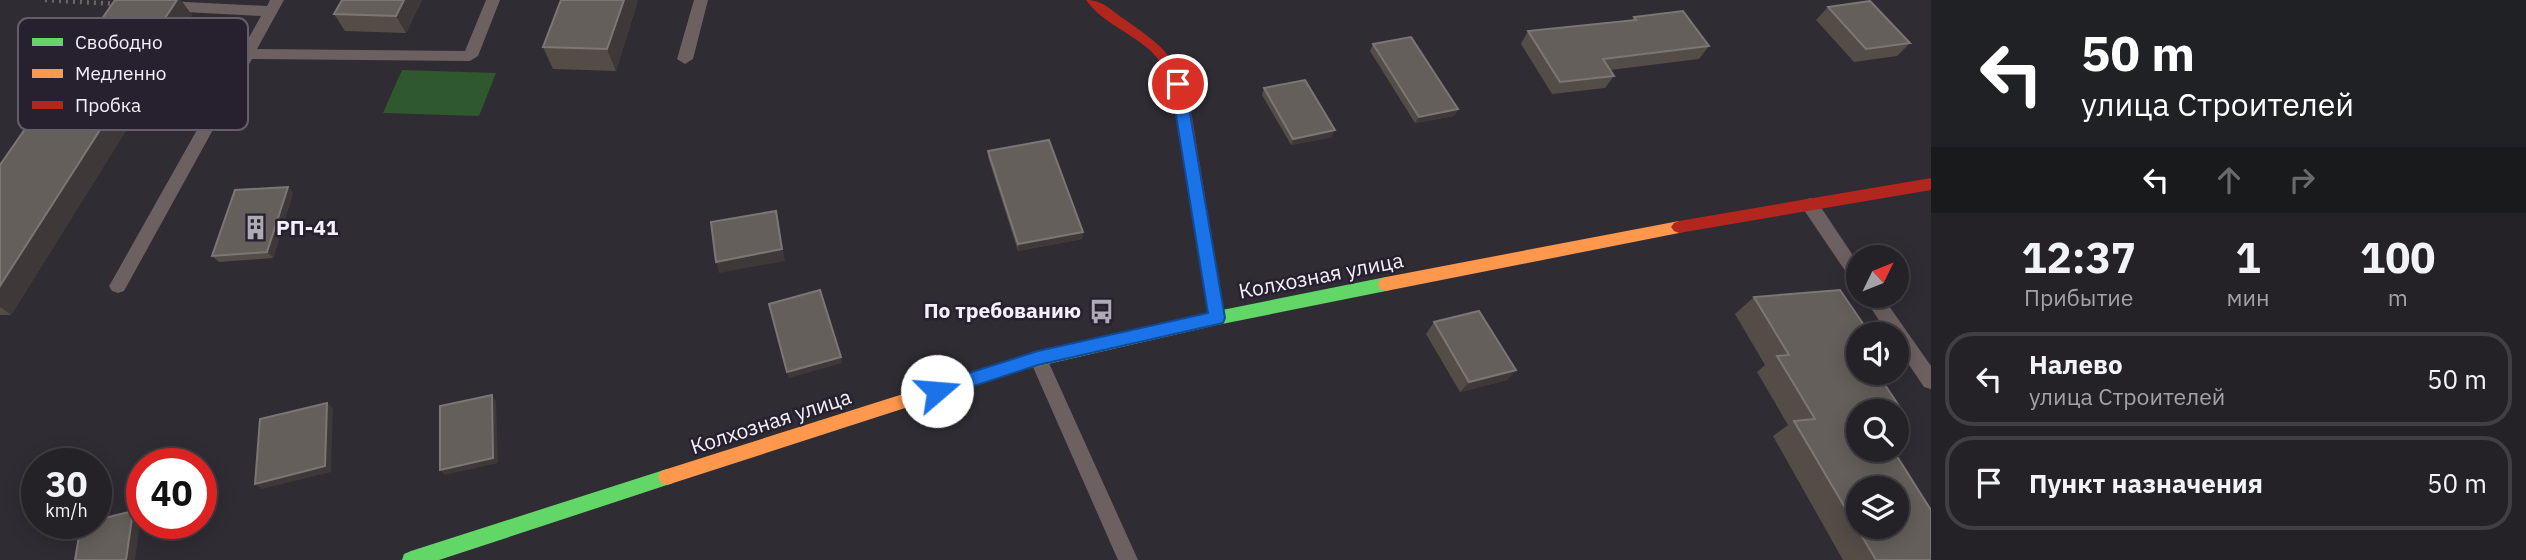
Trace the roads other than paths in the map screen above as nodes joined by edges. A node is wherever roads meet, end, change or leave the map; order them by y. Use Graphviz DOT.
graph roads {
  1 [pos="493,0"];
  2 [pos="701,0"];
  3 [pos="1092,0"];
  4 [pos="146,5"];
  5 [pos="274,6"];
  6 [pos="248,51"];
  7 [pos="248,54"];
  8 [pos="685,59"];
  9 [pos="204,130"];
  10 [pos="1931,184"];
  11 [pos="1810,205"];
  12 [pos="1846,258"];
  13 [pos="118,286"];
  14 [pos="1880,308"];
  15 [pos="1217,318"];
  16 [pos="1038,358"];
  17 [pos="1931,381"];
  18 [pos="411,560"];
  19 [pos="1128,560"];
  1 -- 7 [label="lane"];
  2 -- 8 [label="lane"];
  3 -- 15 [label="street"];
  4 -- 5 [label="lane"];
  5 -- 6 [label="lane"];
  9 -- 13 [label="lane"];
  10 -- 11 [label="street, Колхозная улица"];
  11 -- 12 [label="lane"];
  11 -- 15 [label="street, Колхозная улица"];
  14 -- 17 [label="lane"];
  15 -- 16 [label="street, Колхозная улица"];
  16 -- 18 [label="street, Колхозная улица"];
  16 -- 19 [label="lane"];
}
